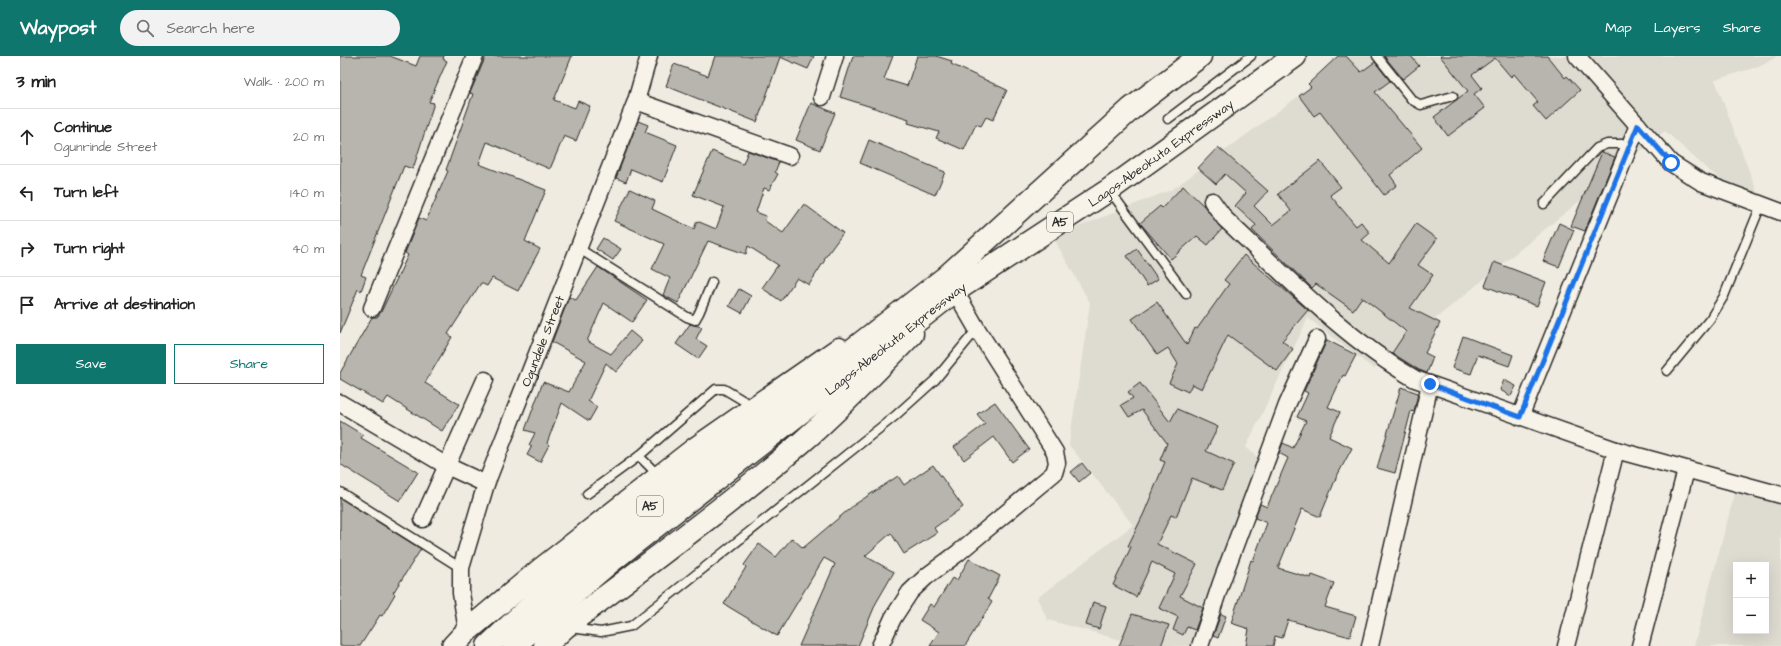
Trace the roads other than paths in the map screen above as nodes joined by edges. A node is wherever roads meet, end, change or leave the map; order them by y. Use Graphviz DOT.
graph roads {
  1 [pos="475,56"];
  2 [pos="650,56"];
  3 [pos="835,56"];
  4 [pos="1200,56"];
  5 [pos="1251,56"];
  6 [pos="1295,56"];
  7 [pos="1377,56"];
  8 [pos="1576,56"];
  9 [pos="1453,96"];
  10 [pos="822,97"];
  11 [pos="636,101"];
  12 [pos="1168,119"];
  13 [pos="1638,125"];
  14 [pos="1630,144"];
  15 [pos="790,156"];
  16 [pos="1109,190"];
  17 [pos="1212,200"];
  18 [pos="1544,204"];
  19 [pos="1761,206"];
  20 [pos="1781,212"];
  21 [pos="578,248"];
  22 [pos="712,282"];
  23 [pos="950,284"];
  24 [pos="1186,294"];
  25 [pos="372,308"];
  26 [pos="977,329"];
  27 [pos="1317,339"];
  28 [pos="1667,371"];
  29 [pos="485,380"];
  30 [pos="1430,384"];
  31 [pos="340,403"];
  32 [pos="754,407"];
  33 [pos="1520,417"];
  34 [pos="1616,450"];
  35 [pos="639,456"];
  36 [pos="447,466"];
  37 [pos="1686,470"];
  38 [pos="659,476"];
  39 [pos="486,484"];
  40 [pos="340,492"];
  41 [pos="587,494"];
  42 [pos="1781,495"];
  43 [pos="423,519"];
  44 [pos="461,568"];
  45 [pos="565,627"];
  46 [pos="460,638"];
  47 [pos="488,646"];
  48 [pos="514,646"];
  49 [pos="545,646"];
  50 [pos="880,646"];
  51 [pos="1200,646"];
  52 [pos="1370,646"];
  53 [pos="1566,646"];
  54 [pos="1640,646"];
  1 -- 25 [label="street"];
  2 -- 11 [label="street, Ogundele Street"];
  3 -- 10 [label="street"];
  4 -- 23 [label="main road, Lagos-Abeokuta Expressway / A5"];
  5 -- 12 [label="lane"];
  6 -- 16 [label="main road, Lagos-Abeokuta Expressway / A5"];
  7 -- 9 [label="lane"];
  8 -- 13 [label="street"];
  11 -- 15 [label="street"];
  11 -- 21 [label="street, Ogundele Street"];
  13 -- 14 [label="street"];
  13 -- 19 [label="street"];
  14 -- 18 [label="lane"];
  14 -- 33 [label="street"];
  16 -- 23 [label="main road, Lagos-Abeokuta Expressway / A5"];
  16 -- 24 [label="lane"];
  17 -- 30 [label="street"];
  19 -- 20 [label="street"];
  19 -- 28 [label="lane"];
  21 -- 22 [label="lane"];
  21 -- 39 [label="street, Ogundele Street"];
  23 -- 26 [label="street"];
  23 -- 32 [label="main road"];
  23 -- 45 [label="main road"];
  23 -- 47 [label="main road, Lagos-Abeokuta Expressway / A5"];
  23 -- 48 [label="main road, Lagos-Abeokuta Expressway / A5"];
  26 -- 45 [label="lane"];
  26 -- 50 [label="street"];
  27 -- 51 [label="street"];
  29 -- 36 [label="street"];
  30 -- 33 [label="street"];
  30 -- 52 [label="street"];
  31 -- 36 [label="street"];
  32 -- 35 [label="lane"];
  32 -- 38 [label="main road"];
  33 -- 34 [label="street"];
  34 -- 37 [label="street"];
  34 -- 53 [label="street"];
  35 -- 38 [label="lane"];
  35 -- 41 [label="lane"];
  36 -- 39 [label="street"];
  36 -- 43 [label="street"];
  37 -- 42 [label="street"];
  37 -- 54 [label="street"];
  38 -- 46 [label="main road"];
  39 -- 44 [label="street, Ogundele Street"];
  40 -- 44 [label="lane"];
  44 -- 46 [label="street, Ogundele Street"];
  45 -- 49 [label="main road"];
}
